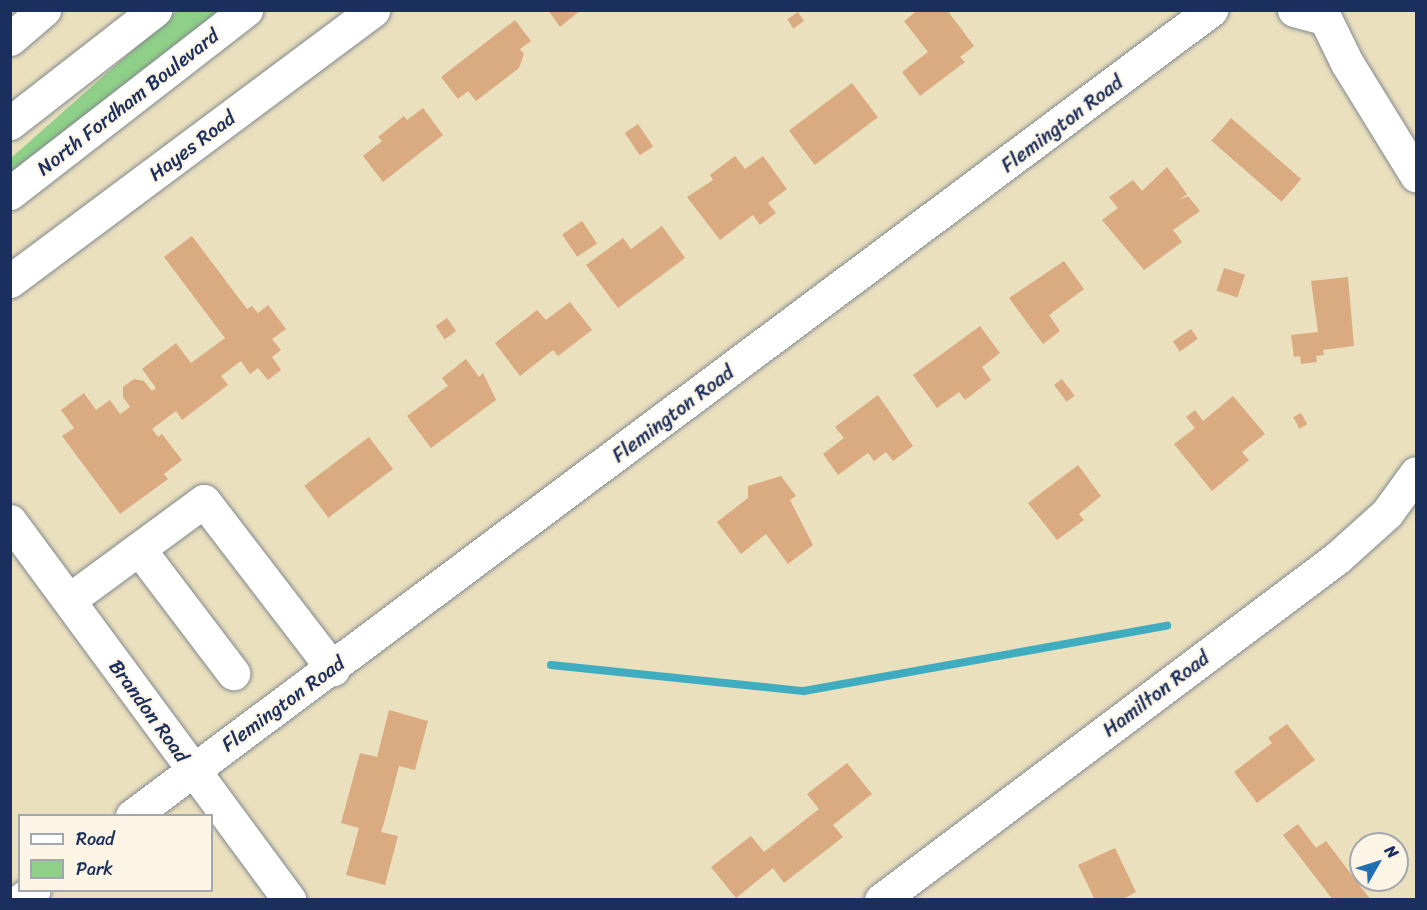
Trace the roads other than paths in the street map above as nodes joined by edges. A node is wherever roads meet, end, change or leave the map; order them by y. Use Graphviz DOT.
graph roads {
  1 [pos="44,10"];
  2 [pos="155,10"];
  3 [pos="246,10"];
  4 [pos="373,10"];
  5 [pos="1211,10"];
  6 [pos="1313,13"];
  7 [pos="10,39"];
  8 [pos="10,123"];
  9 [pos="1416,171"];
  10 [pos="10,194"];
  11 [pos="10,281"];
  12 [pos="1416,473"];
  13 [pos="10,521"];
  14 [pos="139,549"];
  15 [pos="69,600"];
  16 [pos="333,669"];
  17 [pos="233,673"];
  18 [pos="192,770"];
  19 [pos="135,814"];
  20 [pos="289,900"];
  21 [pos="881,900"];
  1 -- 7 [label="main road"];
  2 -- 8 [label="main road"];
  3 -- 10 [label="main road, North Fordham Boulevard"];
  4 -- 11 [label="main road, Hayes Road"];
  5 -- 16 [label="main road, Flemington Road"];
  6 -- 9 [label="main road"];
  12 -- 21 [label="main road, Hamilton Road"];
  13 -- 15 [label="main road, Brandon Road"];
  14 -- 15 [label="main road"];
  14 -- 16 [label="main road"];
  14 -- 17 [label="main road"];
  15 -- 18 [label="main road, Brandon Road"];
  16 -- 18 [label="main road, Flemington Road"];
  18 -- 19 [label="main road, Flemington Road"];
  18 -- 20 [label="main road, Brandon Road"];
}
